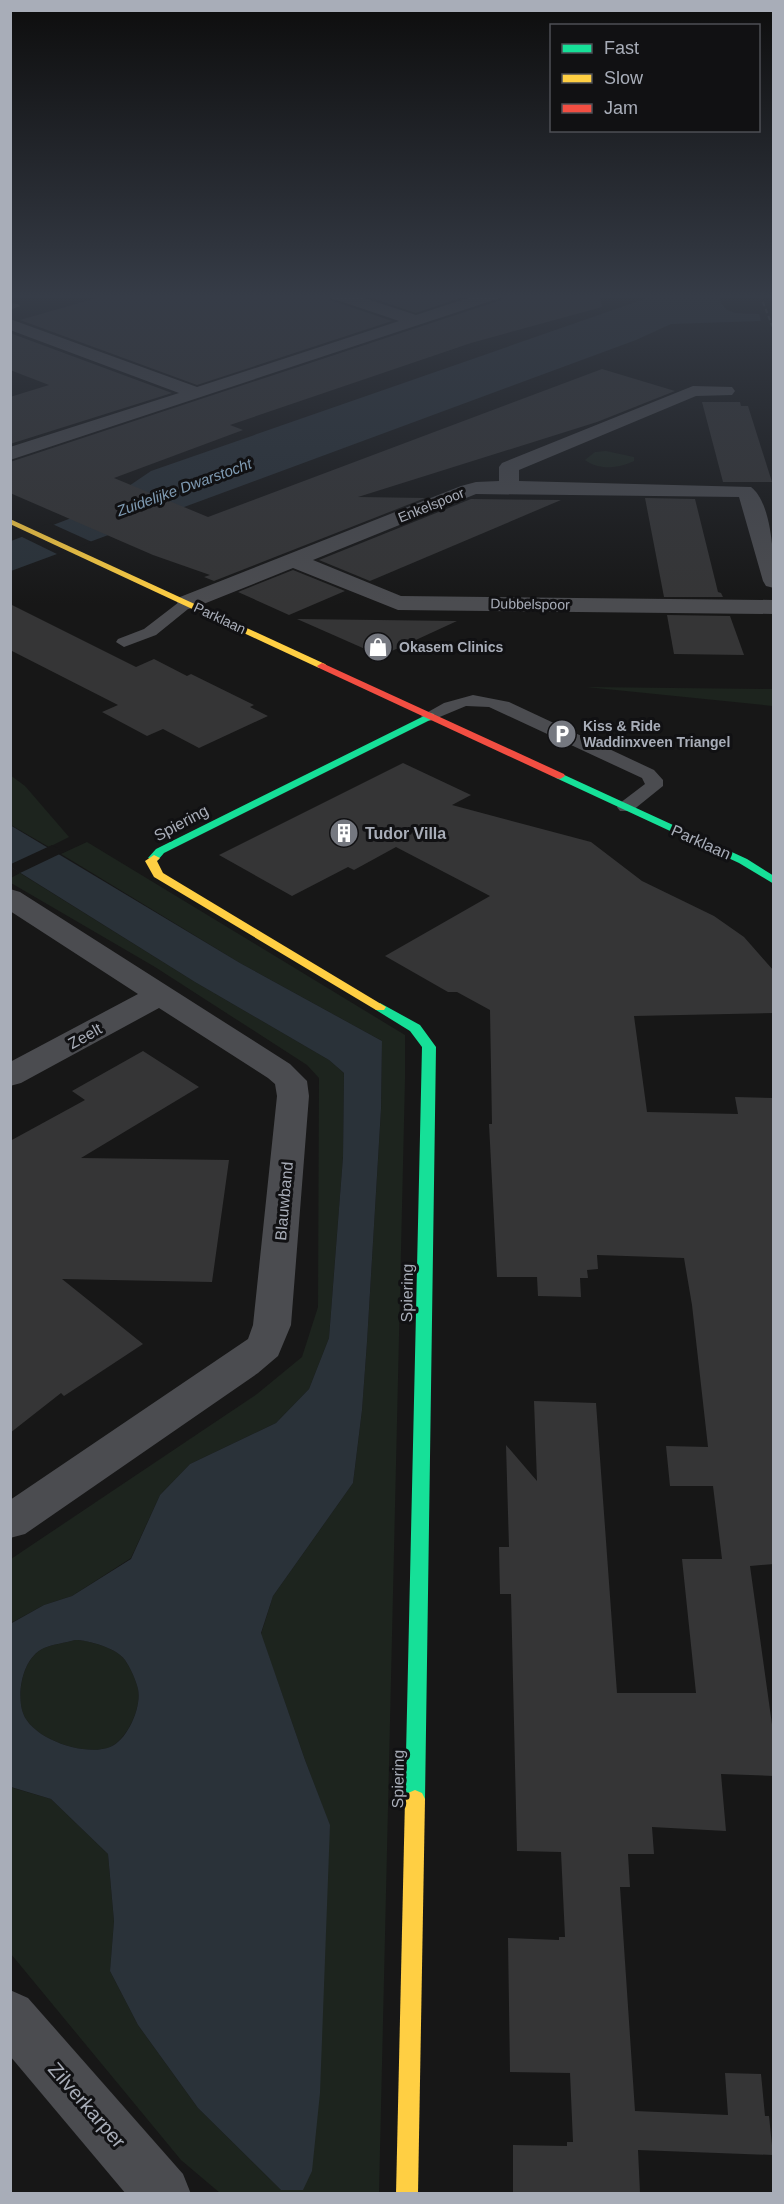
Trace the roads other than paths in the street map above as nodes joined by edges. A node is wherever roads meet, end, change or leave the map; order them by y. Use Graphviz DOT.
graph roads {
  1 [pos="182,398"];
  2 [pos="676,398"];
  3 [pos="10,454"];
  4 [pos="509,487"];
  5 [pos="17,523"];
  6 [pos="294,560"];
  7 [pos="774,581"];
  8 [pos="188,603"];
  9 [pos="774,607"];
  10 [pos="124,642"];
  11 [pos="430,716"];
  12 [pos="626,807"];
  13 [pos="774,882"];
  14 [pos="10,898"];
  15 [pos="159,995"];
  16 [pos="10,1076"];
  17 [pos="10,1522"];
  18 [pos="10,2016"];
  19 [pos="163,2193"];
  20 [pos="407,2193"];
  1 -- 3 [label="street"];
  2 -- 4 [label="street"];
  4 -- 6 [label="street, Enkelspoor"];
  4 -- 7 [label="street"];
  5 -- 8 [label="street, Parklaan"];
  6 -- 8 [label="street, Enkelspoor"];
  6 -- 9 [label="street, Dubbelspoor"];
  8 -- 10 [label="lane"];
  8 -- 11 [label="street, Parklaan"];
  11 -- 12 [label="street, Parklaan"];
  11 -- 12 [label="lane"];
  11 -- 20 [label="street, Spiering"];
  12 -- 13 [label="street, Parklaan"];
  14 -- 15 [label="street, Blauwband"];
  15 -- 16 [label="street, Zeelt"];
  15 -- 17 [label="street, Blauwband"];
  18 -- 19 [label="street, Zilverkarper"];
}
